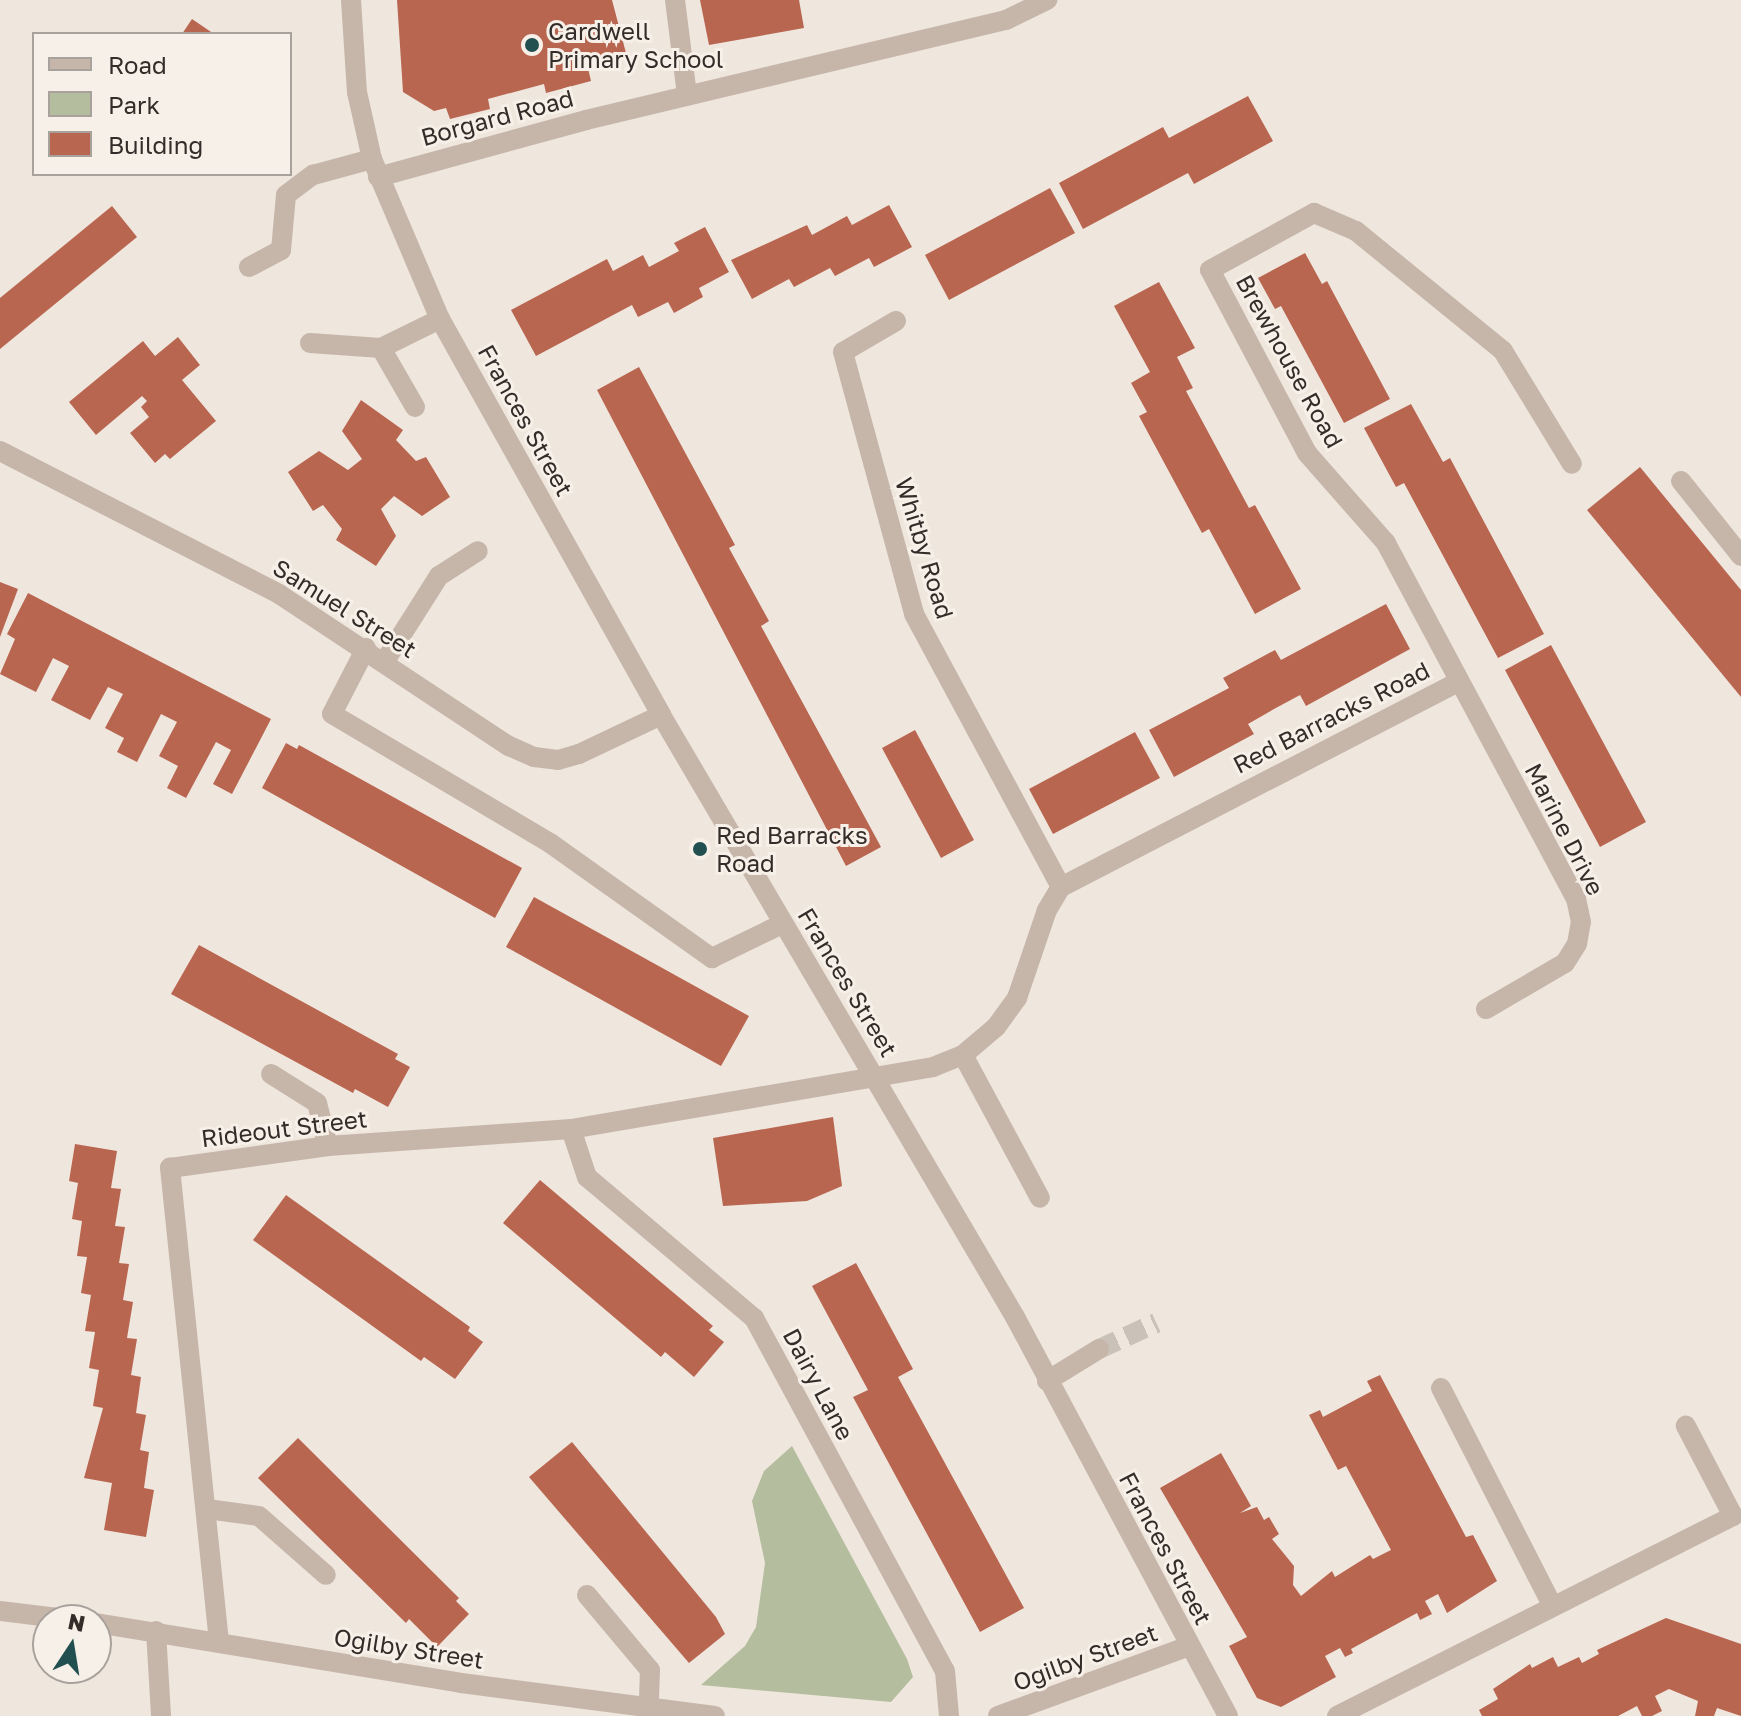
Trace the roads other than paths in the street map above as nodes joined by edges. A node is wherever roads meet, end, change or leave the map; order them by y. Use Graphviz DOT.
graph roads {
  1 [pos="351,0"];
  2 [pos="675,0"];
  3 [pos="1047,0"];
  4 [pos="687,95"];
  5 [pos="375,168"];
  6 [pos="249,267"];
  7 [pos="440,319"];
  8 [pos="896,321"];
  9 [pos="310,343"];
  10 [pos="381,348"];
  11 [pos="415,407"];
  12 [pos="0,451"];
  13 [pos="1572,464"];
  14 [pos="1681,481"];
  15 [pos="478,551"];
  16 [pos="1741,556"];
  17 [pos="366,648"];
  18 [pos="385,661"];
  19 [pos="1457,683"];
  20 [pos="661,715"];
  21 [pos="1061,887"];
  22 [pos="782,924"];
  23 [pos="1486,1009"];
  24 [pos="963,1055"];
  25 [pos="271,1074"];
  26 [pos="877,1079"];
  27 [pos="571,1129"];
  28 [pos="328,1146"];
  29 [pos="1040,1198"];
  30 [pos="1099,1349"];
  31 [pos="1047,1381"];
  32 [pos="1441,1388"];
  33 [pos="1686,1426"];
  34 [pos="207,1509"];
  35 [pos="1737,1514"];
  36 [pos="326,1575"];
  37 [pos="587,1595"];
  38 [pos="1552,1605"];
  39 [pos="0,1611"];
  40 [pos="32,1615"];
  41 [pos="112,1625"];
  42 [pos="156,1631"];
  43 [pos="219,1642"];
  44 [pos="1189,1646"];
  45 [pos="569,1707"];
  46 [pos="649,1708"];
  47 [pos="1345,1714"];
  48 [pos="161,1716"];
  49 [pos="715,1716"];
  50 [pos="949,1716"];
  51 [pos="998,1716"];
  52 [pos="1228,1716"];
  1 -- 5 [label="street, Frances Street"];
  2 -- 4 [label="street"];
  3 -- 4 [label="street, Borgard Road"];
  4 -- 5 [label="street, Borgard Road"];
  5 -- 6 [label="street, Borgard Road"];
  5 -- 7 [label="street, Frances Street"];
  7 -- 10 [label="street"];
  7 -- 20 [label="street, Frances Street"];
  8 -- 21 [label="street, Whitby Road"];
  9 -- 10 [label="street"];
  10 -- 11 [label="street"];
  12 -- 17 [label="street, Samuel Street"];
  13 -- 19 [label="street, Brewhouse Road"];
  14 -- 16 [label="street"];
  15 -- 18 [label="street"];
  17 -- 18 [label="street, Samuel Street"];
  17 -- 22 [label="street"];
  18 -- 20 [label="street, Samuel Street"];
  19 -- 21 [label="street, Red Barracks Road"];
  19 -- 23 [label="street, Marine Drive"];
  20 -- 22 [label="street, Frances Street"];
  21 -- 24 [label="street"];
  22 -- 26 [label="street, Frances Street"];
  24 -- 26 [label="street"];
  24 -- 29 [label="street"];
  25 -- 28 [label="street"];
  26 -- 27 [label="street, Rideout Street"];
  26 -- 31 [label="street, Frances Street"];
  27 -- 28 [label="street, Rideout Street"];
  27 -- 50 [label="street, Dairy Lane"];
  28 -- 34 [label="street, Rideout Street"];
  30 -- 31 [label="street"];
  31 -- 44 [label="street, Frances Street"];
  32 -- 38 [label="street"];
  33 -- 35 [label="street"];
  34 -- 36 [label="street"];
  34 -- 43 [label="street, Rideout Street"];
  35 -- 38 [label="street"];
  37 -- 46 [label="street"];
  38 -- 47 [label="street"];
  39 -- 40 [label="street"];
  41 -- 42 [label="street, Ogilby Street"];
  42 -- 43 [label="street, Ogilby Street"];
  42 -- 48 [label="street"];
  43 -- 45 [label="street, Ogilby Street"];
  44 -- 51 [label="street, Ogilby Street"];
  44 -- 52 [label="street, Frances Street"];
  45 -- 46 [label="street, Ogilby Street"];
  46 -- 49 [label="street, Ogilby Street"];
}
